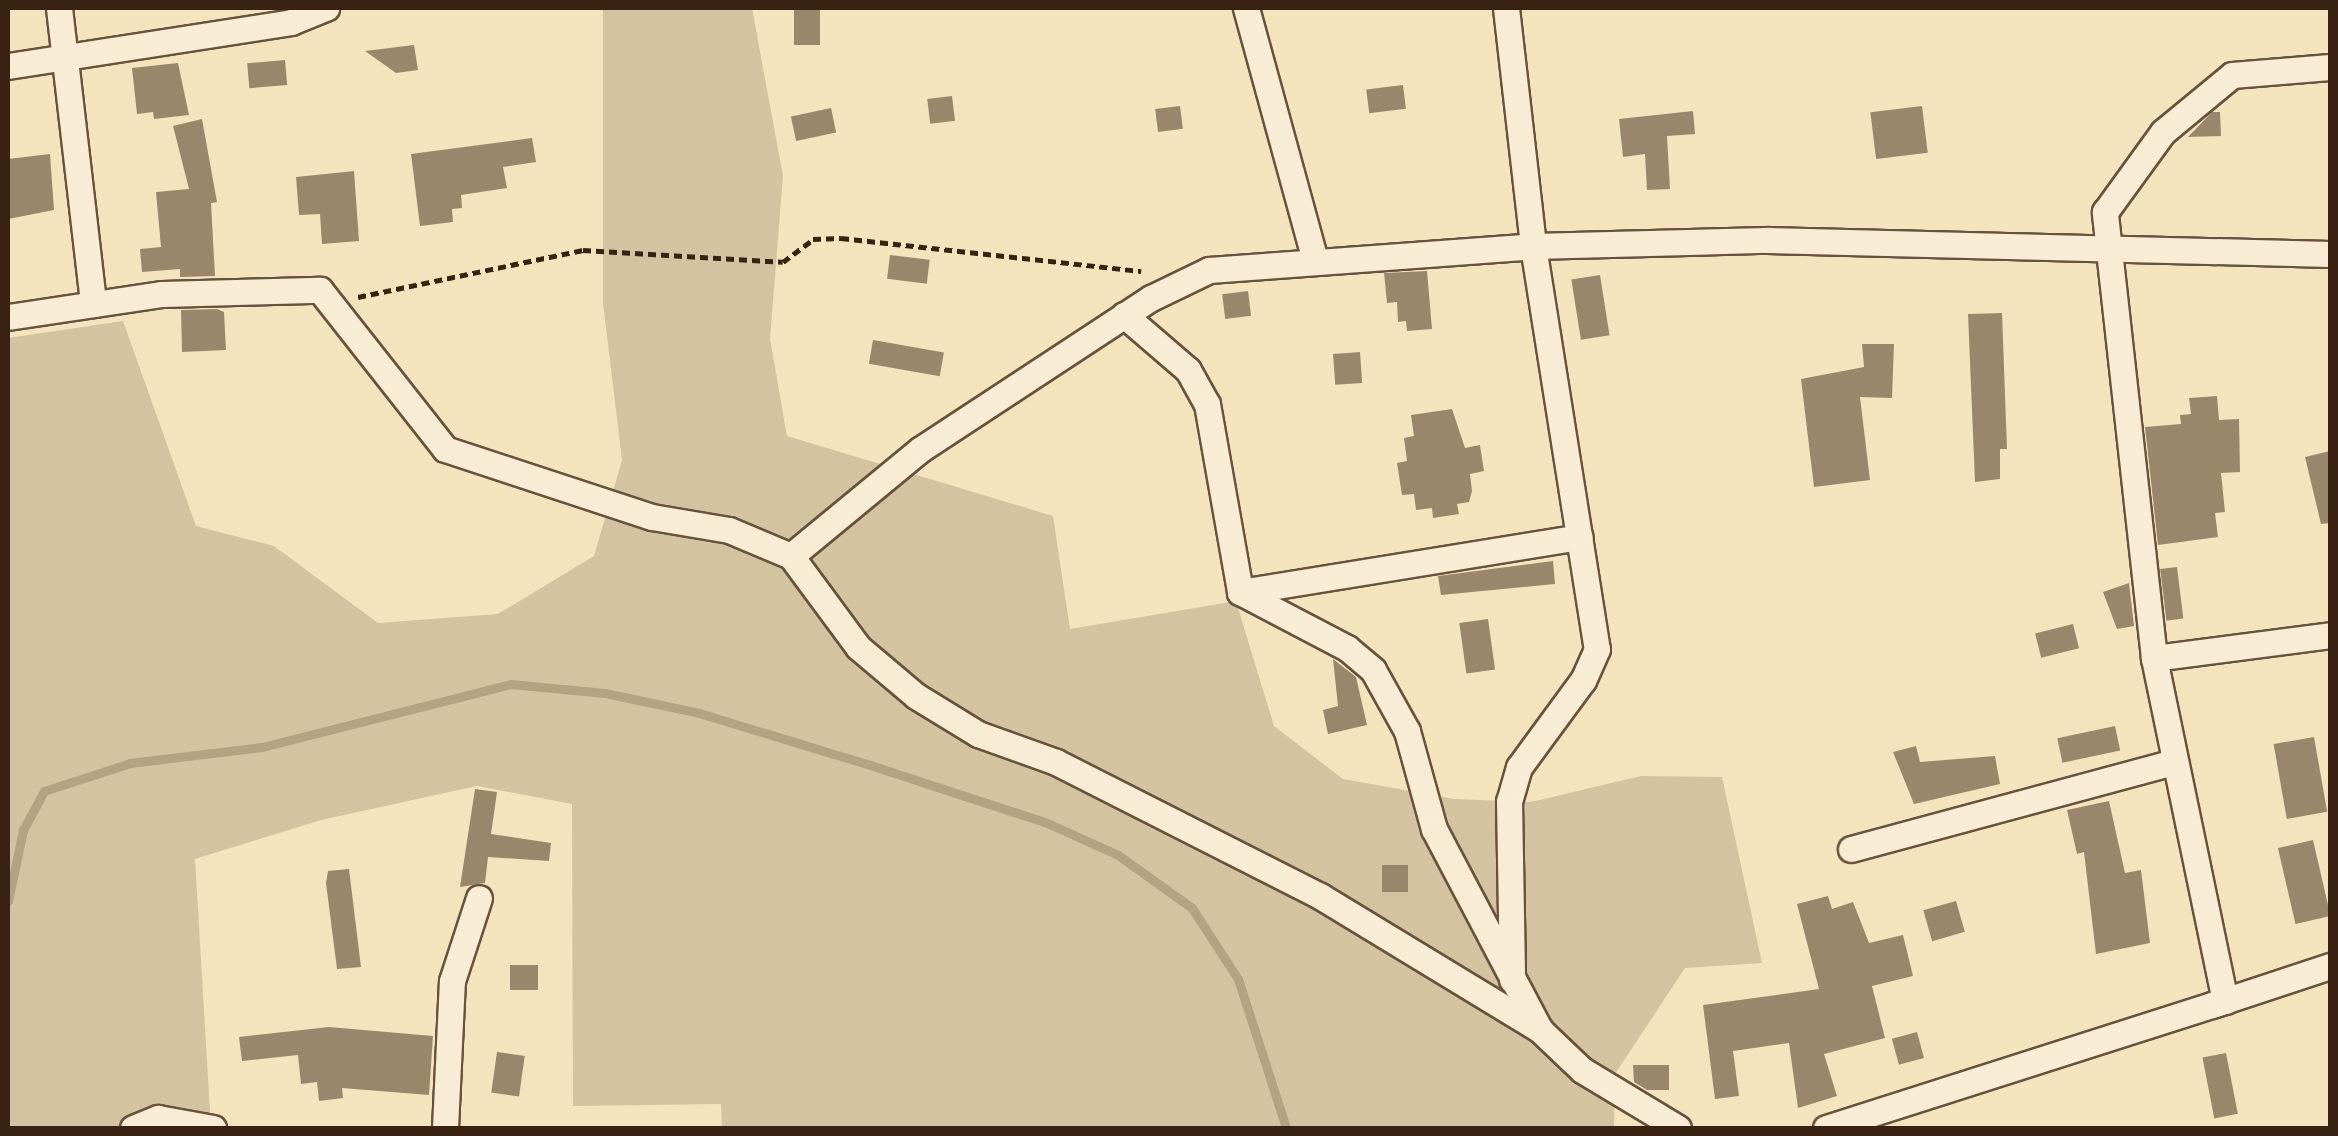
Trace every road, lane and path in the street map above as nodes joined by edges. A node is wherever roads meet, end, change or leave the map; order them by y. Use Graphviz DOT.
graph roads {
  1 [pos="59,8"];
  2 [pos="326,8"];
  3 [pos="1246,8"];
  4 [pos="1506,8"];
  5 [pos="68,58"];
  6 [pos="8,66"];
  7 [pos="2330,67"];
  8 [pos="2104,245"];
  9 [pos="1534,246"];
  10 [pos="2330,254"];
  11 [pos="1315,260"];
  12 [pos="1149,272"];
  13 [pos="335,303"];
  14 [pos="93,304"];
  15 [pos="1124,315"];
  16 [pos="8,317"];
  17 [pos="1580,538"];
  18 [pos="791,556"];
  19 [pos="1240,592"];
  20 [pos="2330,636"];
  21 [pos="2154,658"];
  22 [pos="2174,762"];
  23 [pos="1851,849"];
  24 [pos="479,898"];
  25 [pos="2330,966"];
  26 [pos="1512,980"];
  27 [pos="2226,1001"];
  28 [pos="1540,1030"];
  29 [pos="2069,1038"];
  30 [pos="133,1128"];
  31 [pos="212,1128"];
  32 [pos="446,1128"];
  33 [pos="1678,1128"];
  34 [pos="1826,1128"];
  1 -- 5 [label="street"];
  2 -- 5 [label="street"];
  3 -- 11 [label="street"];
  4 -- 9 [label="street"];
  5 -- 6 [label="street"];
  5 -- 14 [label="street"];
  7 -- 8 [label="street"];
  8 -- 9 [label="street"];
  8 -- 10 [label="street"];
  8 -- 21 [label="street"];
  9 -- 11 [label="street"];
  9 -- 17 [label="street"];
  11 -- 15 [label="street"];
  12 -- 13 [label="path"];
  13 -- 14 [label="street"];
  13 -- 18 [label="street"];
  14 -- 16 [label="street"];
  15 -- 18 [label="street"];
  15 -- 19 [label="street"];
  17 -- 19 [label="street"];
  17 -- 26 [label="street"];
  18 -- 28 [label="street"];
  19 -- 26 [label="street"];
  20 -- 21 [label="street"];
  21 -- 22 [label="street"];
  22 -- 23 [label="street"];
  22 -- 27 [label="street"];
  24 -- 32 [label="street"];
  25 -- 27 [label="street"];
  26 -- 28 [label="street"];
  27 -- 29 [label="street"];
  27 -- 34 [label="street"];
  28 -- 33 [label="street"];
  30 -- 31 [label="street"];
}
